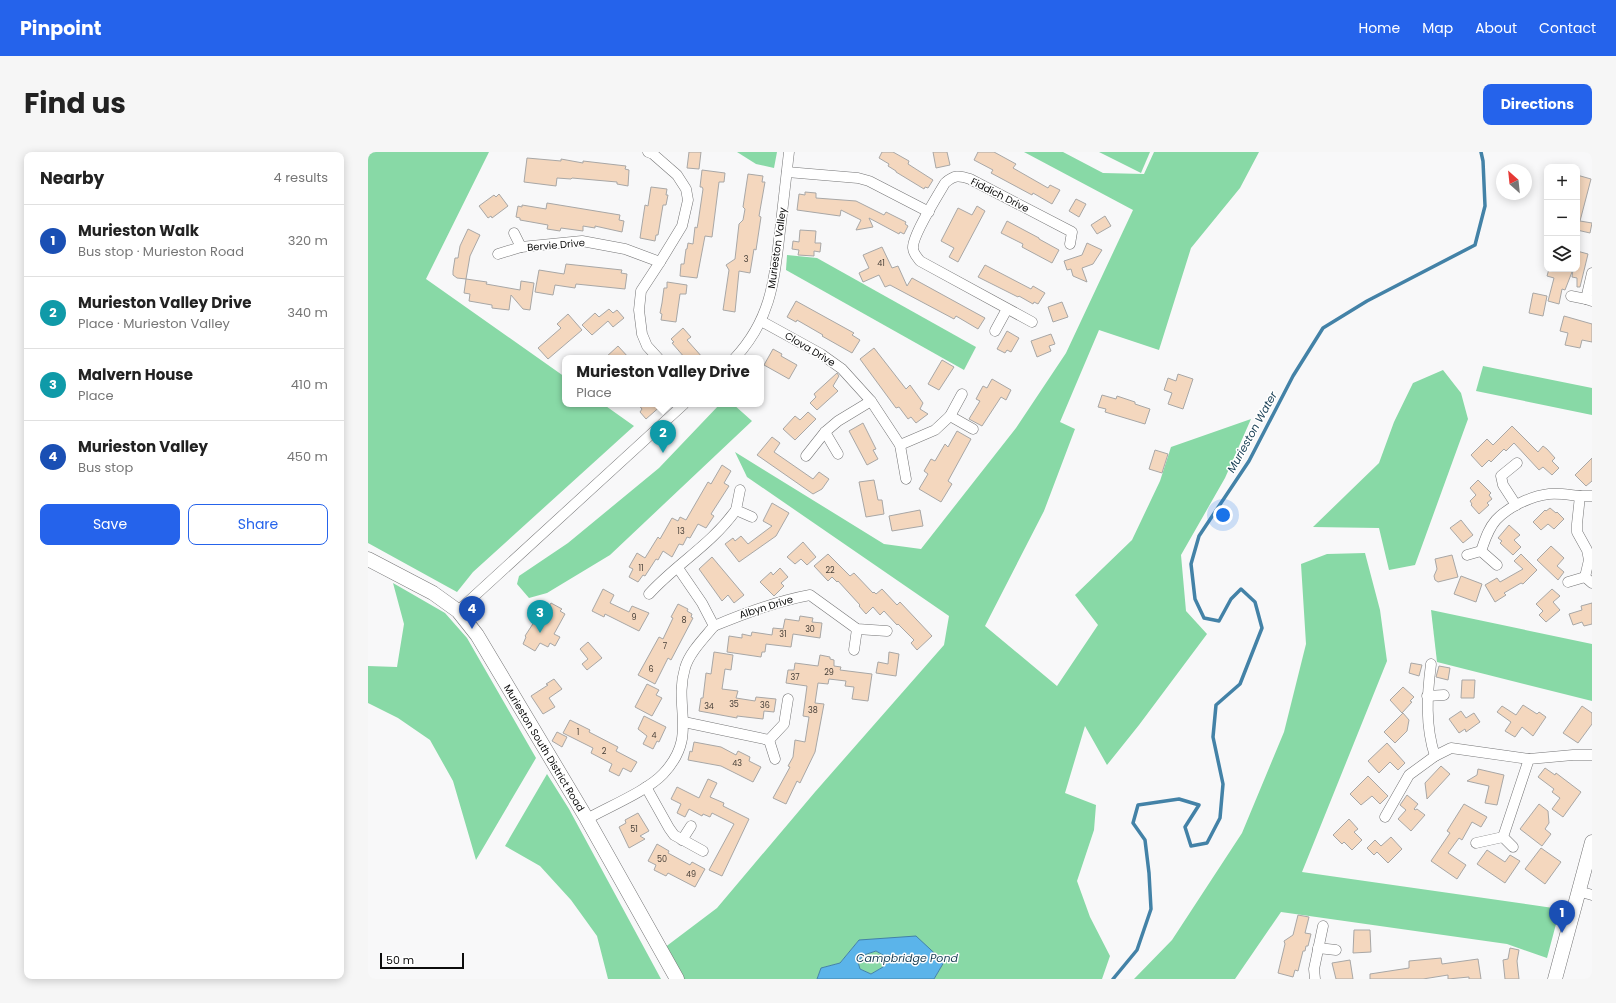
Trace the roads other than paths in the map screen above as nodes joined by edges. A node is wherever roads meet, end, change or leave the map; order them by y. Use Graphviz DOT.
graph roads {
  1 [pos="648,152"];
  2 [pos="789,152"];
  3 [pos="787,172"];
  4 [pos="929,212"];
  5 [pos="514,233"];
  6 [pos="1070,244"];
  7 [pos="521,248"];
  8 [pos="498,254"];
  9 [pos="660,262"];
  10 [pos="1592,273"];
  11 [pos="1571,296"];
  12 [pos="1589,300"];
  13 [pos="1008,309"];
  14 [pos="761,321"];
  15 [pos="1032,322"];
  16 [pos="995,331"];
  17 [pos="655,355"];
  18 [pos="737,355"];
  19 [pos="962,394"];
  20 [pos="871,401"];
  21 [pos="681,407"];
  22 [pos="950,416"];
  23 [pos="973,429"];
  24 [pos="825,432"];
  25 [pos="900,445"];
  26 [pos="838,454"];
  27 [pos="806,456"];
  28 [pos="1517,463"];
  29 [pos="906,479"];
  30 [pos="740,490"];
  31 [pos="1580,496"];
  32 [pos="1592,496"];
  33 [pos="1516,505"];
  34 [pos="736,510"];
  35 [pos="752,517"];
  36 [pos="1481,551"];
  37 [pos="1467,555"];
  38 [pos="368,559"];
  39 [pos="1497,565"];
  40 [pos="678,568"];
  41 [pos="1589,580"];
  42 [pos="1568,582"];
  43 [pos="649,594"];
  44 [pos="458,611"];
  45 [pos="714,626"];
  46 [pos="857,629"];
  47 [pos="887,631"];
  48 [pos="854,650"];
  49 [pos="1431,664"];
  50 [pos="1444,695"];
  51 [pos="1427,696"];
  52 [pos="788,699"];
  53 [pos="684,722"];
  54 [pos="769,740"];
  55 [pos="1592,755"];
  56 [pos="1435,756"];
  57 [pos="775,758"];
  58 [pos="1529,759"];
  59 [pos="646,787"];
  60 [pos="1385,817"];
  61 [pos="587,819"];
  62 [pos="691,826"];
  63 [pos="1503,837"];
  64 [pos="682,840"];
  65 [pos="1592,842"];
  66 [pos="1476,843"];
  67 [pos="1513,847"];
  68 [pos="703,851"];
  69 [pos="1578,891"];
  70 [pos="1592,895"];
  71 [pos="1323,926"];
  72 [pos="1318,948"];
  73 [pos="1336,950"];
  74 [pos="677,979"];
  75 [pos="1315,979"];
  76 [pos="1555,979"];
  1 -- 9 [label="street"];
  2 -- 3 [label="street, Murieston Valley"];
  3 -- 4 [label="street"];
  3 -- 14 [label="street, Murieston Valley"];
  4 -- 6 [label="street, Fiddich Drive"];
  4 -- 13 [label="street, Fiddich Drive"];
  5 -- 7 [label="street, Bervie Drive"];
  7 -- 8 [label="street, Bervie Drive"];
  7 -- 9 [label="street, Bervie Drive"];
  9 -- 17 [label="street"];
  10 -- 12 [label="street"];
  11 -- 12 [label="street"];
  13 -- 15 [label="street, Fiddich Drive"];
  13 -- 16 [label="street"];
  14 -- 18 [label="street, Murieston Valley"];
  14 -- 20 [label="street, Clova Drive"];
  19 -- 22 [label="street"];
  20 -- 24 [label="street"];
  20 -- 25 [label="street, Clova Drive"];
  21 -- 44 [label="street"];
  22 -- 23 [label="street"];
  22 -- 25 [label="street"];
  24 -- 26 [label="street"];
  24 -- 27 [label="street"];
  25 -- 29 [label="street, Clova Drive"];
  28 -- 33 [label="street"];
  30 -- 34 [label="street"];
  31 -- 32 [label="street"];
  31 -- 33 [label="street"];
  31 -- 41 [label="street"];
  33 -- 36 [label="street"];
  34 -- 35 [label="street"];
  34 -- 40 [label="street"];
  36 -- 37 [label="street"];
  36 -- 39 [label="street"];
  38 -- 44 [label="street, Murieston South District Road"];
  40 -- 43 [label="street"];
  40 -- 45 [label="street"];
  41 -- 42 [label="street"];
  44 -- 61 [label="street, Murieston South District Road"];
  45 -- 46 [label="street, Albyn Drive"];
  45 -- 53 [label="street, Albyn Drive"];
  46 -- 47 [label="street"];
  46 -- 48 [label="street"];
  49 -- 51 [label="street"];
  50 -- 51 [label="street"];
  51 -- 56 [label="street"];
  52 -- 54 [label="street"];
  53 -- 54 [label="street"];
  53 -- 59 [label="street, Albyn Drive"];
  54 -- 57 [label="street"];
  55 -- 58 [label="street"];
  56 -- 58 [label="street"];
  56 -- 60 [label="street"];
  58 -- 63 [label="street"];
  59 -- 61 [label="street, Albyn Drive"];
  59 -- 64 [label="street"];
  61 -- 74 [label="street, Murieston South District Road"];
  62 -- 64 [label="street"];
  63 -- 66 [label="street"];
  63 -- 67 [label="street"];
  64 -- 68 [label="street"];
  65 -- 69 [label="street"];
  69 -- 70 [label="street"];
  69 -- 76 [label="street"];
  71 -- 72 [label="street"];
  72 -- 73 [label="street"];
  72 -- 75 [label="street"];
}
